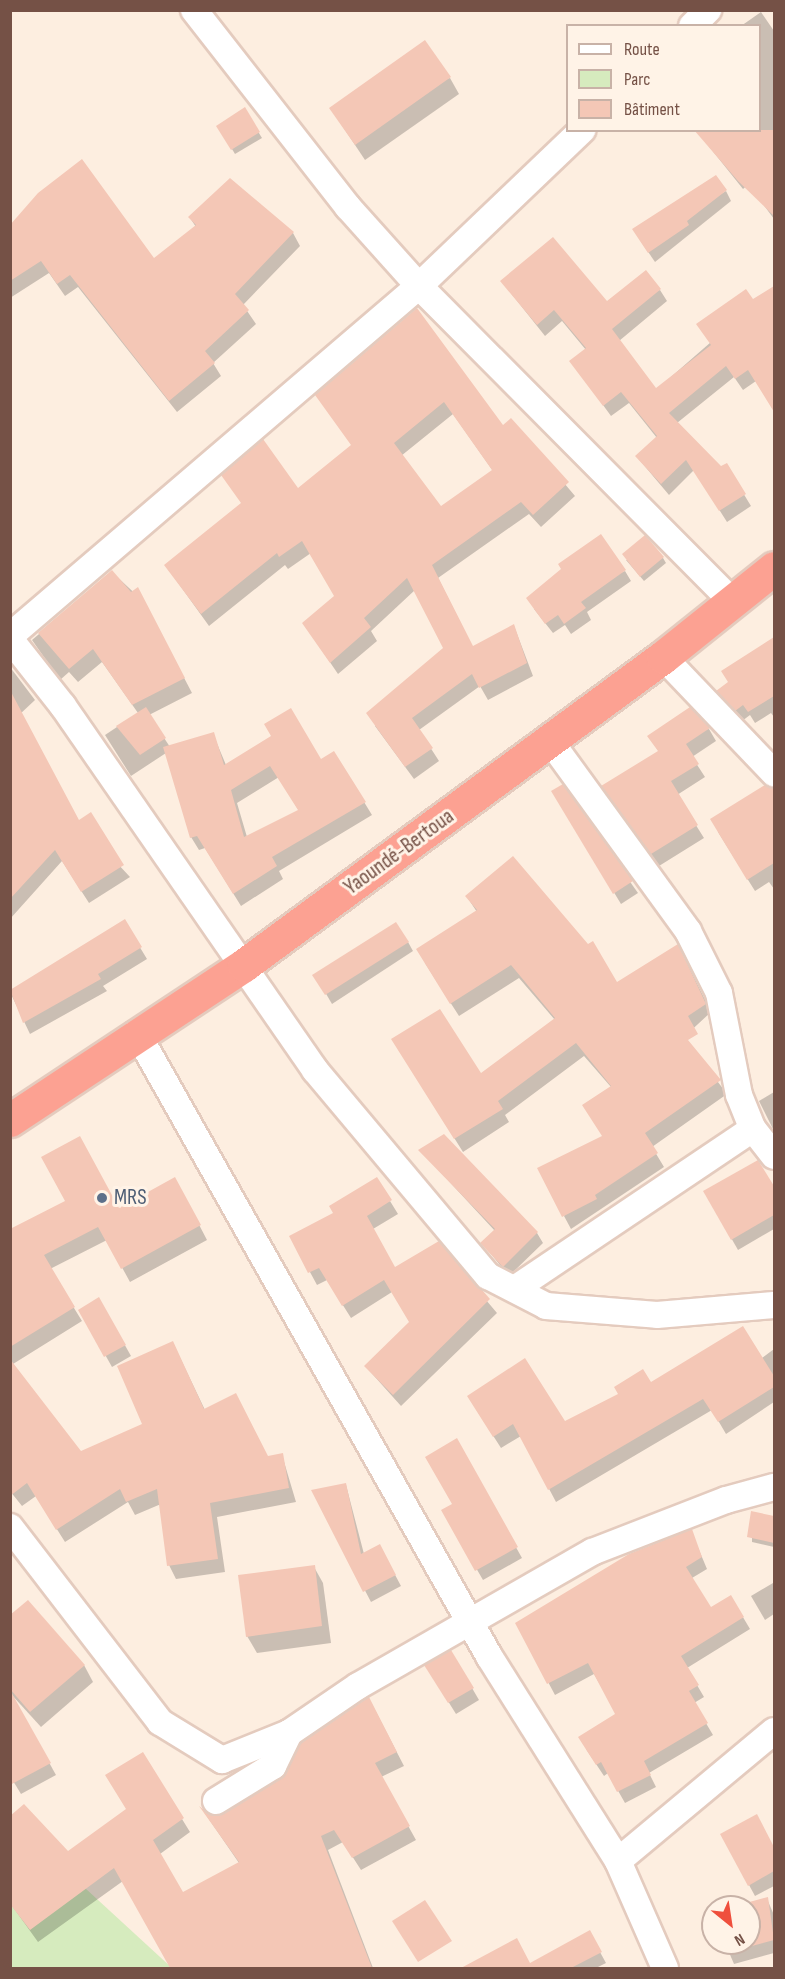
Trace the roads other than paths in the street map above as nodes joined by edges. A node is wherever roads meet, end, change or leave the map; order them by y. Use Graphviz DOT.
graph roads {
  1 [pos="194,10"];
  2 [pos="708,10"];
  3 [pos="694,24"];
  4 [pos="580,132"];
  5 [pos="419,286"];
  6 [pos="774,568"];
  7 [pos="733,602"];
  8 [pos="10,637"];
  9 [pos="663,657"];
  10 [pos="550,741"];
  11 [pos="774,773"];
  12 [pos="244,965"];
  13 [pos="137,1034"];
  14 [pos="10,1120"];
  15 [pos="753,1129"];
  16 [pos="774,1156"];
  17 [pos="516,1288"];
  18 [pos="774,1305"];
  19 [pos="774,1487"];
  20 [pos="10,1527"];
  21 [pos="471,1622"];
  22 [pos="774,1731"];
  23 [pos="290,1733"];
  24 [pos="216,1802"];
  25 [pos="618,1861"];
  26 [pos="665,1968"];
  1 -- 5 [label="street"];
  2 -- 3 [label="street"];
  4 -- 5 [label="street"];
  5 -- 7 [label="street"];
  5 -- 8 [label="street"];
  6 -- 7 [label="highway, Yaoundé-Bertoua"];
  7 -- 9 [label="highway, Yaoundé-Bertoua"];
  8 -- 12 [label="street"];
  9 -- 10 [label="highway, Yaoundé-Bertoua"];
  9 -- 11 [label="street"];
  10 -- 12 [label="highway, Yaoundé-Bertoua"];
  10 -- 15 [label="street"];
  12 -- 13 [label="highway, Yaoundé-Bertoua"];
  12 -- 17 [label="street"];
  13 -- 14 [label="highway, Yaoundé-Bertoua"];
  13 -- 21 [label="street"];
  15 -- 16 [label="street"];
  15 -- 17 [label="street"];
  17 -- 18 [label="street"];
  19 -- 21 [label="street"];
  20 -- 23 [label="street"];
  21 -- 23 [label="street"];
  21 -- 25 [label="street"];
  22 -- 25 [label="street"];
  23 -- 24 [label="street"];
  25 -- 26 [label="street"];
}
